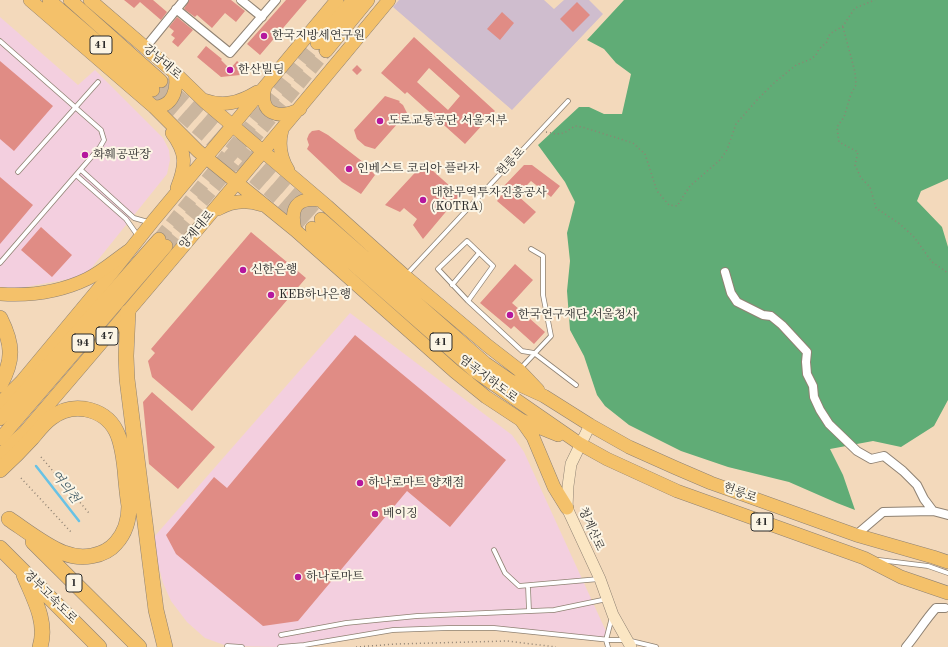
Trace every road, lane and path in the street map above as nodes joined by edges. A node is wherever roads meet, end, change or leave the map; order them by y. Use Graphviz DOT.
graph roads {
  1 [pos="30,0"];
  2 [pos="49,0"];
  3 [pos="70,0"];
  4 [pos="90,0"];
  5 [pos="184,0"];
  6 [pos="241,0"];
  7 [pos="276,0"];
  8 [pos="337,0"];
  9 [pos="353,0"];
  10 [pos="368,0"];
  11 [pos="390,0"];
  12 [pos="876,0"];
  13 [pos="176,9"];
  14 [pos="262,16"];
  15 [pos="843,26"];
  16 [pos="0,41"];
  17 [pos="145,48"];
  18 [pos="175,74"];
  19 [pos="98,82"];
  20 [pos="265,87"];
  21 [pos="202,99"];
  22 [pos="568,101"];
  23 [pos="76,107"];
  24 [pos="154,107"];
  25 [pos="300,109"];
  26 [pos="232,126"];
  27 [pos="282,130"];
  28 [pos="541,130"];
  29 [pos="263,152"];
  30 [pos="206,158"];
  31 [pos="81,170"];
  32 [pos="18,172"];
  33 [pos="76,175"];
  34 [pos="295,179"];
  35 [pos="238,183"];
  36 [pos="320,200"];
  37 [pos="164,207"];
  38 [pos="269,208"];
  39 [pos="212,213"];
  40 [pos="153,220"];
  41 [pos="295,230"];
  42 [pos="139,238"];
  43 [pos="531,249"];
  44 [pos="128,251"];
  45 [pos="480,253"];
  46 [pos="0,262"];
  47 [pos="725,272"];
  48 [pos="948,273"];
  49 [pos="405,276"];
  50 [pos="452,285"];
  51 [pos="0,294"];
  52 [pos="468,302"];
  53 [pos="128,312"];
  54 [pos="0,318"];
  55 [pos="534,353"];
  56 [pos="519,370"];
  57 [pos="0,385"];
  58 [pos="576,385"];
  59 [pos="544,396"];
  60 [pos="0,403"];
  61 [pos="0,419"];
  62 [pos="521,420"];
  63 [pos="590,425"];
  64 [pos="24,433"];
  65 [pos="0,439"];
  66 [pos="580,444"];
  67 [pos="0,456"];
  68 [pos="41,457"];
  69 [pos="0,469"];
  70 [pos="22,478"];
  71 [pos="567,508"];
  72 [pos="933,511"];
  73 [pos="89,513"];
  74 [pos="4,514"];
  75 [pos="948,515"];
  76 [pos="71,532"];
  77 [pos="856,535"];
  78 [pos="0,548"];
  79 [pos="494,550"];
  80 [pos="864,558"];
  81 [pos="948,562"];
  82 [pos="20,567"];
  83 [pos="948,573"];
  84 [pos="600,579"];
  85 [pos="528,586"];
  86 [pos="948,594"];
  87 [pos="608,599"];
  88 [pos="945,608"];
  89 [pos="529,611"];
  90 [pos="613,614"];
  91 [pos="281,635"];
  92 [pos="607,644"];
  93 [pos="629,644"];
  94 [pos="227,646"];
  95 [pos="40,647"];
  96 [pos="99,647"];
  97 [pos="139,647"];
  98 [pos="165,647"];
  99 [pos="242,647"];
  100 [pos="280,647"];
  101 [pos="356,647"];
  102 [pos="556,647"];
  103 [pos="656,647"];
  104 [pos="906,647"];
  1 -- 24 [label="main road"];
  2 -- 3 [label="main road, 41"];
  4 -- 17 [label="main road, 강남대로"];
  5 -- 13 [label="street"];
  6 -- 14 [label="street"];
  7 -- 14 [label="street"];
  8 -- 20 [label="main road"];
  9 -- 10 [label="main road"];
  11 -- 25 [label="main road, 양재대로 / 47"];
  12 -- 15 [label="path"];
  13 -- 14 [label="street"];
  13 -- 17 [label="street"];
  15 -- 28 [label="path"];
  15 -- 48 [label="path"];
  16 -- 23 [label="lane"];
  17 -- 18 [label="main road, 강남대로"];
  18 -- 21 [label="main road, 강남대로"];
  18 -- 24 [label="main road"];
  19 -- 23 [label="lane"];
  20 -- 21 [label="main road"];
  20 -- 25 [label="main road"];
  20 -- 26 [label="main road"];
  21 -- 26 [label="main road, 강남대로"];
  22 -- 28 [label="lane, 헌릉로"];
  23 -- 31 [label="lane"];
  23 -- 32 [label="lane"];
  24 -- 30 [label="main road"];
  24 -- 37 [label="main road"];
  25 -- 27 [label="main road, 양재대로 / 47"];
  26 -- 29 [label="main road, 강남대로"];
  26 -- 30 [label="main road"];
  27 -- 29 [label="main road, 양재대로 / 47"];
  27 -- 34 [label="main road"];
  28 -- 49 [label="lane, 헌릉로"];
  29 -- 34 [label="main road, 강남대로"];
  29 -- 35 [label="main road, 양재대로 / 47"];
  30 -- 35 [label="main road"];
  30 -- 37 [label="main road"];
  31 -- 33 [label="lane"];
  31 -- 40 [label="lane"];
  33 -- 42 [label="lane"];
  33 -- 46 [label="lane"];
  34 -- 36 [label="main road, 강남대로"];
  35 -- 38 [label="main road"];
  35 -- 39 [label="main road, 양재대로 / 47"];
  36 -- 41 [label="main road"];
  36 -- 49 [label="main road, 강남대로"];
  37 -- 40 [label="main road"];
  38 -- 39 [label="main road"];
  38 -- 41 [label="main road"];
  39 -- 53 [label="main road, 양재대로 / 47"];
  40 -- 42 [label="main road"];
  41 -- 62 [label="main road"];
  42 -- 44 [label="main road"];
  43 -- 55 [label="lane"];
  44 -- 51 [label="main road"];
  44 -- 60 [label="main road"];
  45 -- 50 [label="lane"];
  45 -- 50 [label="lane"];
  45 -- 52 [label="lane"];
  47 -- 72 [label="street"];
  49 -- 56 [label="main road, 강남대로"];
  50 -- 52 [label="lane"];
  52 -- 55 [label="lane"];
  53 -- 64 [label="main road, 양재대로 / 47"];
  53 -- 98 [label="highway"];
  54 -- 57 [label="highway"];
  55 -- 56 [label="lane"];
  55 -- 58 [label="lane"];
  56 -- 59 [label="main road, 강남대로"];
  59 -- 63 [label="main road, 헌릉로 / 41"];
  59 -- 66 [label="main road, 염곡지하도로 / 41"];
  61 -- 65 [label="main road, 양재대로 / 94"];
  62 -- 66 [label="main road"];
  62 -- 71 [label="main road"];
  63 -- 66 [label="main road, 청계산로"];
  63 -- 77 [label="main road, 헌릉로 / 41"];
  64 -- 67 [label="main road, 양재대로 / 47"];
  64 -- 69 [label="main road"];
  66 -- 71 [label="main road, 청계산로"];
  66 -- 80 [label="main road, 헌릉로 / 41"];
  68 -- 73 [label="path"];
  69 -- 74 [label="highway"];
  70 -- 76 [label="path"];
  71 -- 84 [label="main road, 청계산로"];
  72 -- 75 [label="street"];
  72 -- 77 [label="street"];
  74 -- 97 [label="highway, 1"];
  77 -- 81 [label="main road, 헌릉로 / 41"];
  78 -- 82 [label="highway, 경부고속도로 / 1"];
  79 -- 85 [label="lane"];
  80 -- 83 [label="lane"];
  80 -- 86 [label="main road, 헌릉로 / 41"];
  82 -- 95 [label="highway"];
  82 -- 96 [label="highway, 경부고속도로 / 1"];
  84 -- 85 [label="lane"];
  84 -- 87 [label="main road, 청계산로"];
  85 -- 89 [label="lane"];
  87 -- 89 [label="lane"];
  87 -- 90 [label="main road, 청계산로"];
  88 -- 104 [label="street"];
  89 -- 91 [label="lane"];
  90 -- 92 [label="lane"];
  90 -- 93 [label="main road, 청계산로"];
  92 -- 93 [label="lane"];
  92 -- 100 [label="lane"];
  93 -- 103 [label="lane"];
  94 -- 99 [label="lane"];
  101 -- 102 [label="path"];
}
